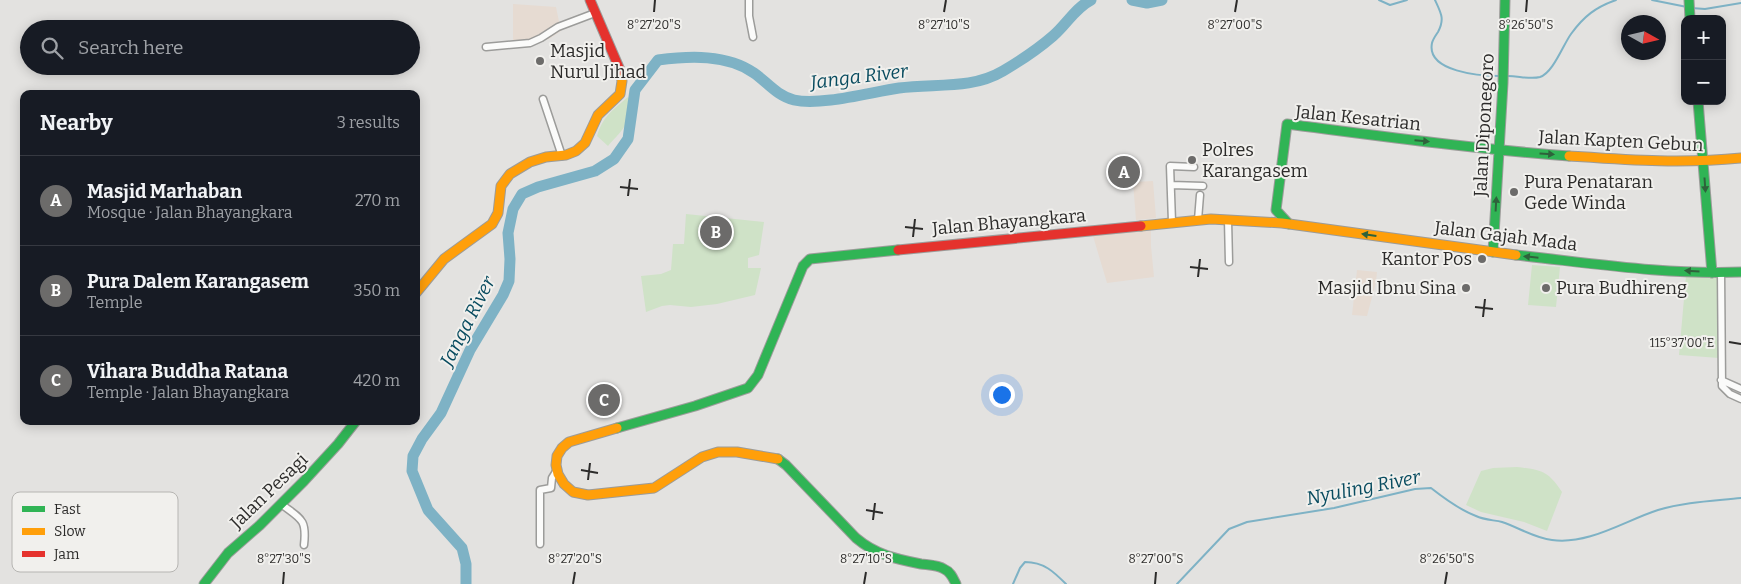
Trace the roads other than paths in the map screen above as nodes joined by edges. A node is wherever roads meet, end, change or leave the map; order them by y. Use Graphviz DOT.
graph roads {
  1 [pos="590,0"];
  2 [pos="749,0"];
  3 [pos="1505,0"];
  4 [pos="1689,2"];
  5 [pos="595,13"];
  6 [pos="1690,15"];
  7 [pos="752,36"];
  8 [pos="486,48"];
  9 [pos="542,99"];
  10 [pos="1698,105"];
  11 [pos="1499,150"];
  12 [pos="562,156"];
  13 [pos="1741,158"];
  14 [pos="1704,162"];
  15 [pos="1194,167"];
  16 [pos="1171,185"];
  17 [pos="1203,186"];
  18 [pos="1200,195"];
  19 [pos="1276,210"];
  20 [pos="1198,220"];
  21 [pos="1228,220"];
  22 [pos="1172,222"];
  23 [pos="1268,223"];
  24 [pos="1289,224"];
  25 [pos="1493,252"];
  26 [pos="1229,262"];
  27 [pos="1717,272"];
  28 [pos="1741,272"];
  29 [pos="420,288"];
  30 [pos="1721,380"];
  31 [pos="1741,389"];
  32 [pos="1741,399"];
  33 [pos="353,425"];
  34 [pos="557,470"];
  35 [pos="282,504"];
  36 [pos="540,544"];
  37 [pos="304,545"];
  38 [pos="204,584"];
  39 [pos="956,584"];
  1 -- 5 [label="street"];
  2 -- 7 [label="street"];
  3 -- 11 [label="street, Jalan Diponegoro"];
  4 -- 6 [label="street"];
  5 -- 8 [label="street"];
  5 -- 12 [label="street"];
  9 -- 12 [label="street"];
  10 -- 14 [label="street"];
  11 -- 14 [label="street, Jalan Kapten Gebun, one-way"];
  19 -- 11 [label="street, Jalan Kesatrian, one-way"];
  25 -- 11 [label="street, Jalan Diponegoro, one-way"];
  12 -- 29 [label="street"];
  13 -- 14 [label="street, Jalan Kapten Gebun"];
  14 -- 27 [label="street, one-way"];
  15 -- 16 [label="street"];
  16 -- 17 [label="street"];
  16 -- 22 [label="street"];
  18 -- 20 [label="street"];
  19 -- 23 [label="street"];
  19 -- 24 [label="street"];
  20 -- 21 [label="street, Jalan Bhayangkara"];
  20 -- 22 [label="street, Jalan Bhayangkara"];
  21 -- 23 [label="street, Jalan Bhayangkara"];
  21 -- 26 [label="street"];
  22 -- 34 [label="street, Jalan Bhayangkara"];
  23 -- 24 [label="street, Jalan Gajah Mada"];
  25 -- 24 [label="street, Jalan Gajah Mada, one-way"];
  27 -- 25 [label="street, Jalan Gajah Mada, one-way"];
  27 -- 28 [label="street, Jalan Gajah Mada"];
  27 -- 30 [label="street"];
  30 -- 31 [label="street"];
  30 -- 32 [label="street"];
  33 -- 35 [label="street, Jalan Pesagi"];
  34 -- 36 [label="street"];
  34 -- 39 [label="street"];
  35 -- 37 [label="street"];
  35 -- 38 [label="street, Jalan Pesagi"];
}
